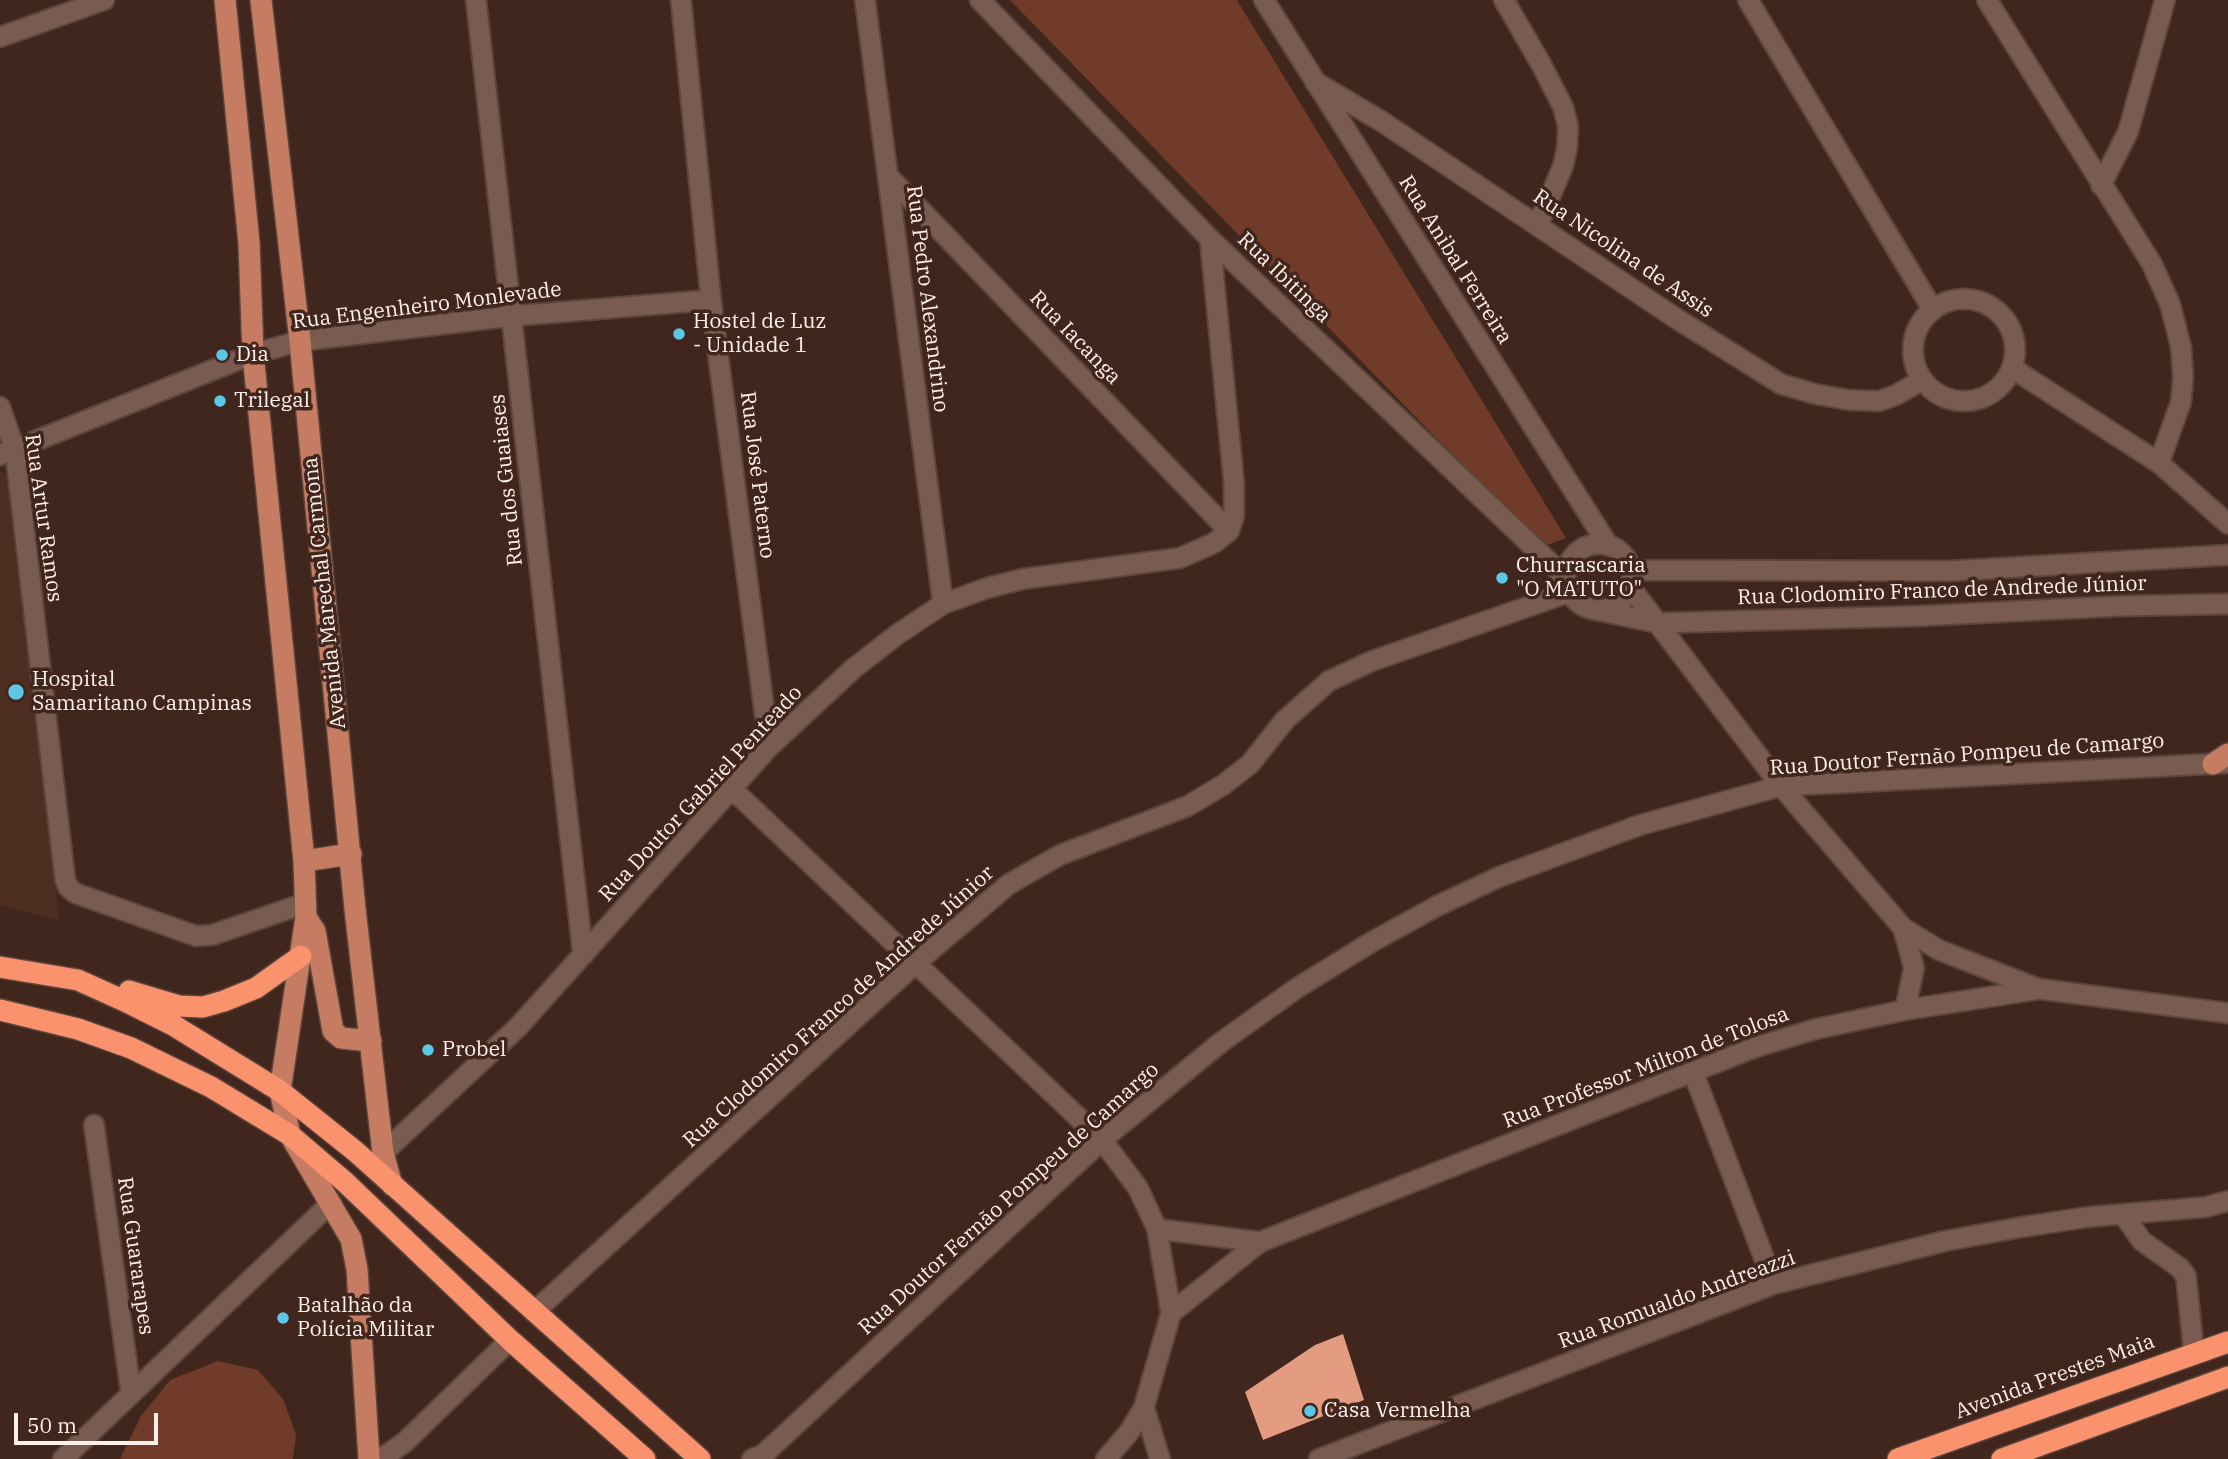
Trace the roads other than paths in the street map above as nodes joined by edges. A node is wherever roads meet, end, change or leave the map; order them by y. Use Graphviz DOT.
graph roads {
  1 [pos="104,0"];
  2 [pos="225,0"];
  3 [pos="261,0"];
  4 [pos="476,0"];
  5 [pos="681,0"];
  6 [pos="865,0"];
  7 [pos="980,0"];
  8 [pos="1264,0"];
  9 [pos="1504,0"];
  10 [pos="1748,0"];
  11 [pos="1987,0"];
  12 [pos="2165,0"];
  13 [pos="0,37"];
  14 [pos="1315,82"];
  15 [pos="1381,121"];
  16 [pos="1357,149"];
  17 [pos="889,177"];
  18 [pos="2101,185"];
  19 [pos="1538,225"];
  20 [pos="1210,239"];
  21 [pos="711,300"];
  22 [pos="1933,310"];
  23 [pos="512,316"];
  24 [pos="300,341"];
  25 [pos="253,354"];
  26 [pos="2012,368"];
  27 [pos="1922,380"];
  28 [pos="0,407"];
  29 [pos="8,453"];
  30 [pos="2159,463"];
  31 [pos="2228,524"];
  32 [pos="1229,531"];
  33 [pos="1608,545"];
  34 [pos="2228,555"];
  35 [pos="1631,579"];
  36 [pos="1568,585"];
  37 [pos="943,604"];
  38 [pos="2228,604"];
  39 [pos="1596,610"];
  40 [pos="1658,623"];
  41 [pos="769,747"];
  42 [pos="2223,760"];
  43 [pos="1781,786"];
  44 [pos="732,789"];
  45 [pos="351,854"];
  46 [pos="304,861"];
  47 [pos="306,910"];
  48 [pos="1903,928"];
  49 [pos="583,956"];
  50 [pos="300,957"];
  51 [pos="916,963"];
  52 [pos="0,967"];
  53 [pos="78,980"];
  54 [pos="2040,989"];
  55 [pos="0,1010"];
  56 [pos="1905,1010"];
  57 [pos="2228,1013"];
  58 [pos="371,1041"];
  59 [pos="1693,1072"];
  60 [pos="280,1091"];
  61 [pos="94,1125"];
  62 [pos="290,1135"];
  63 [pos="1102,1140"];
  64 [pos="383,1153"];
  65 [pos="392,1185"];
  66 [pos="2228,1201"];
  67 [pos="331,1203"];
  68 [pos="2123,1214"];
  69 [pos="1157,1229"];
  70 [pos="1260,1242"];
  71 [pos="1774,1284"];
  72 [pos="534,1312"];
  73 [pos="1171,1313"];
  74 [pos="2228,1334"];
  75 [pos="510,1340"];
  76 [pos="2228,1342"];
  77 [pos="2196,1353"];
  78 [pos="2228,1377"];
  79 [pos="2228,1391"];
  80 [pos="131,1392"];
  81 [pos="1144,1407"];
  82 [pos="2113,1418"];
  83 [pos="63,1459"];
  84 [pos="372,1459"];
  85 [pos="645,1459"];
  86 [pos="700,1459"];
  87 [pos="752,1459"];
  88 [pos="1106,1459"];
  89 [pos="1160,1459"];
  90 [pos="1319,1459"];
  91 [pos="1898,1459"];
  92 [pos="2002,1459"];
  1 -- 13 [label="street"];
  2 -- 25 [label="main road"];
  3 -- 24 [label="main road, Avenida Marechal Carmona"];
  4 -- 23 [label="street, Rua dos Guaiases"];
  5 -- 21 [label="street, Rua José Paterno"];
  6 -- 17 [label="street, Rua Pedro Alexandrino"];
  7 -- 20 [label="street, Rua Ibitinga"];
  8 -- 14 [label="street, Rua Anibal Ferreira"];
  9 -- 19 [label="street"];
  10 -- 22 [label="street"];
  11 -- 18 [label="street"];
  12 -- 18 [label="street"];
  14 -- 15 [label="street, Rua Nicolina de Assis"];
  14 -- 16 [label="street, Rua Anibal Ferreira"];
  15 -- 16 [label="street"];
  15 -- 19 [label="street, Rua Nicolina de Assis"];
  16 -- 33 [label="street, Rua Anibal Ferreira"];
  17 -- 32 [label="street, Rua Iacanga"];
  17 -- 37 [label="street, Rua Pedro Alexandrino"];
  18 -- 30 [label="street"];
  19 -- 27 [label="street, Rua Nicolina de Assis"];
  20 -- 32 [label="street"];
  20 -- 36 [label="street, Rua Ibitinga"];
  21 -- 23 [label="street, Rua Engenheiro Monlevade"];
  21 -- 41 [label="street, Rua José Paterno"];
  22 -- 26 [label="street"];
  22 -- 27 [label="street"];
  23 -- 24 [label="street, Rua Engenheiro Monlevade"];
  23 -- 49 [label="street, Rua dos Guaiases"];
  24 -- 25 [label="street, Rua Engenheiro Monlevade"];
  24 -- 45 [label="main road, Avenida Marechal Carmona"];
  25 -- 29 [label="street, Rua Engenheiro Monlevade"];
  25 -- 46 [label="main road"];
  26 -- 27 [label="street"];
  26 -- 30 [label="street"];
  28 -- 29 [label="street, Rua Artur Ramos"];
  29 -- 47 [label="street, Rua Artur Ramos"];
  30 -- 31 [label="street"];
  32 -- 37 [label="street, Rua Doutor Gabriel Penteado"];
  33 -- 35 [label="street, Rua Anibal Ferreira"];
  33 -- 36 [label="street"];
  34 -- 35 [label="street, Rua Clodomiro Franco de Andrede Júnior"];
  35 -- 39 [label="street"];
  35 -- 40 [label="street, Rua Anibal Ferreira"];
  36 -- 39 [label="street"];
  36 -- 51 [label="street, Rua Clodomiro Franco de Andrede Júnior"];
  37 -- 41 [label="street, Rua Doutor Gabriel Penteado"];
  38 -- 40 [label="street, Rua Clodomiro Franco de Andrede Júnior"];
  39 -- 40 [label="street, Rua Clodomiro Franco de Andrede Júnior"];
  40 -- 43 [label="street, Rua Anibal Ferreira"];
  41 -- 44 [label="street, Rua Doutor Gabriel Penteado"];
  42 -- 43 [label="street, Rua Doutor Fernão Pompeu de Camargo"];
  43 -- 48 [label="street, Rua Anibal Ferreira"];
  43 -- 63 [label="street, Rua Doutor Fernão Pompeu de Camargo"];
  44 -- 49 [label="street, Rua Doutor Gabriel Penteado"];
  44 -- 51 [label="street"];
  45 -- 46 [label="main road"];
  45 -- 58 [label="main road, Avenida Marechal Carmona"];
  46 -- 47 [label="main road"];
  47 -- 50 [label="main road"];
  47 -- 58 [label="main road"];
  48 -- 54 [label="street, Rua Anibal Ferreira"];
  48 -- 56 [label="street"];
  49 -- 64 [label="street, Rua Doutor Gabriel Penteado"];
  50 -- 53 [label="highway"];
  50 -- 60 [label="main road"];
  51 -- 63 [label="street"];
  51 -- 72 [label="street, Rua Clodomiro Franco de Andrede Júnior"];
  52 -- 53 [label="highway"];
  53 -- 60 [label="highway"];
  54 -- 56 [label="street, Rua Professor Milton de Tolosa"];
  54 -- 57 [label="street, Rua Professor Milton de Tolosa"];
  55 -- 62 [label="highway"];
  56 -- 59 [label="street, Rua Professor Milton de Tolosa"];
  58 -- 64 [label="main road, Avenida Marechal Carmona"];
  59 -- 70 [label="street, Rua Professor Milton de Tolosa"];
  59 -- 71 [label="street"];
  60 -- 62 [label="main road"];
  60 -- 65 [label="highway"];
  61 -- 80 [label="street, Rua Guararapes"];
  62 -- 67 [label="main road"];
  62 -- 75 [label="highway"];
  63 -- 69 [label="street"];
  63 -- 87 [label="street, Rua Doutor Fernão Pompeu de Camargo"];
  64 -- 65 [label="main road, Avenida Marechal Carmona"];
  65 -- 72 [label="highway"];
  66 -- 68 [label="street, Rua Romualdo Andreazzi"];
  67 -- 80 [label="street"];
  67 -- 84 [label="main road"];
  68 -- 71 [label="street, Rua Romualdo Andreazzi"];
  68 -- 77 [label="street"];
  69 -- 70 [label="street, Rua Professor Milton de Tolosa"];
  69 -- 73 [label="street"];
  70 -- 73 [label="street, Rua Professor Milton de Tolosa"];
  71 -- 90 [label="street, Rua Romualdo Andreazzi"];
  72 -- 86 [label="highway"];
  73 -- 81 [label="street"];
  74 -- 77 [label="highway"];
  75 -- 84 [label="street"];
  75 -- 85 [label="highway"];
  76 -- 77 [label="highway, Avenida Prestes Maia"];
  77 -- 91 [label="highway, Avenida Prestes Maia"];
  78 -- 82 [label="highway"];
  79 -- 82 [label="highway"];
  80 -- 83 [label="street"];
  81 -- 88 [label="street"];
  81 -- 89 [label="street"];
  82 -- 92 [label="highway"];
}
